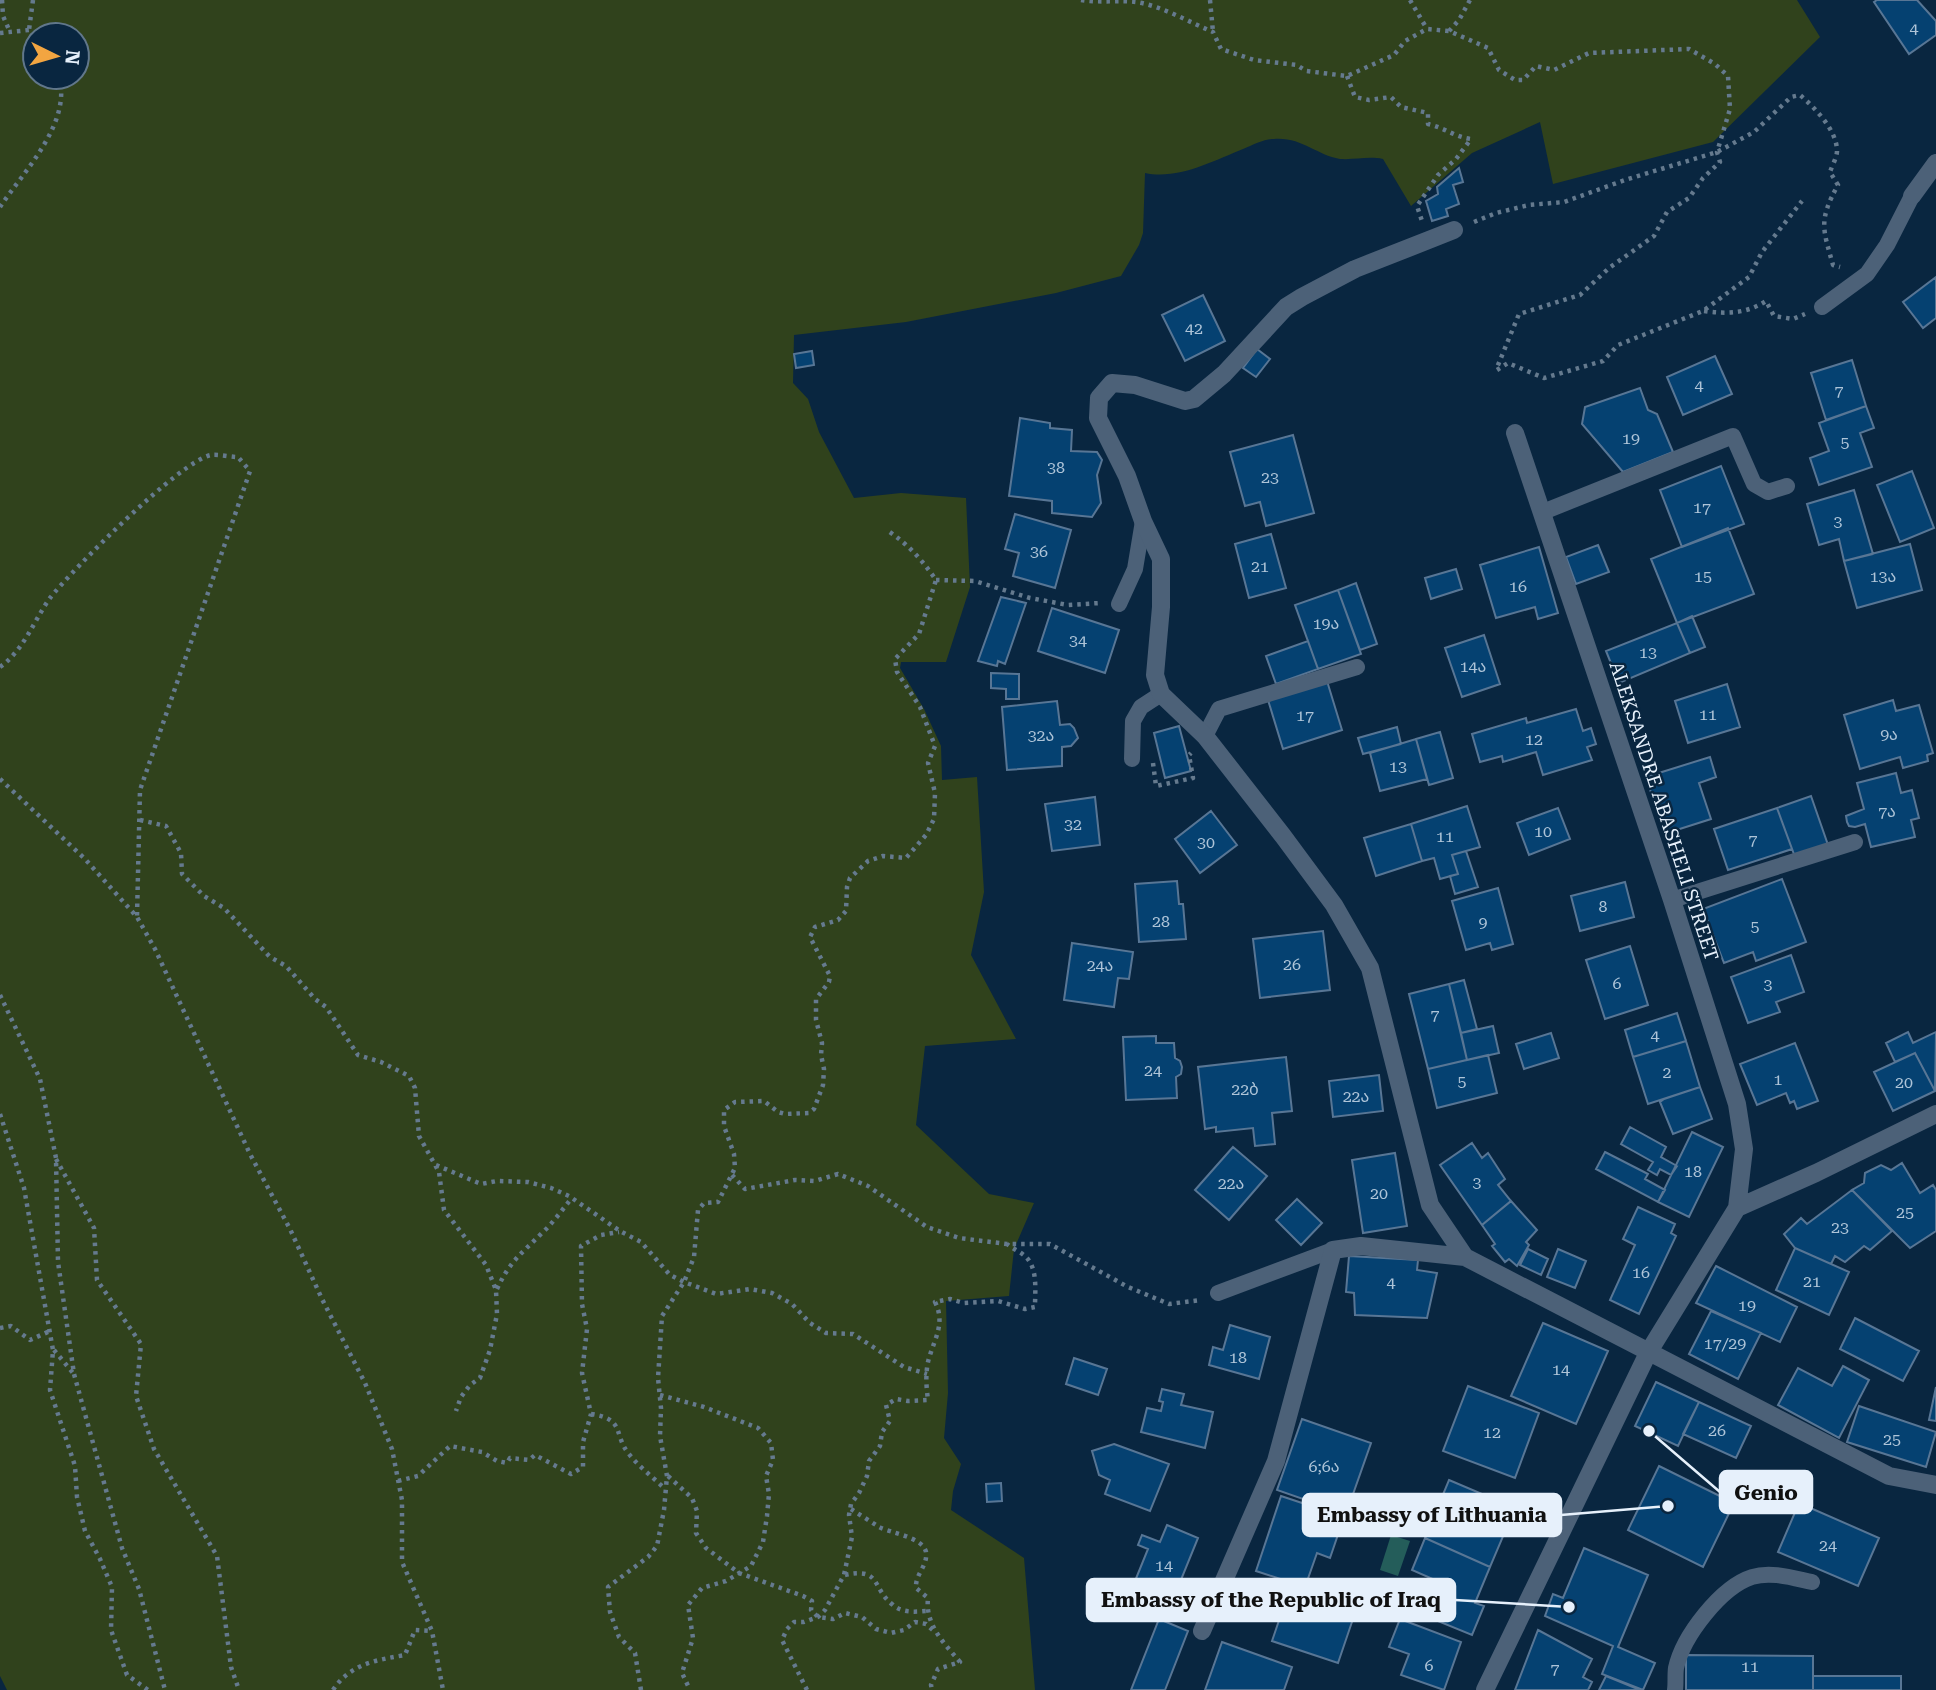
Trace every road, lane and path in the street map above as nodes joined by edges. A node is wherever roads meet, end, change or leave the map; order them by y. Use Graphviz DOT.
graph roads {
  1 [pos="2,0"];
  2 [pos="33,0"];
  3 [pos="1081,0"];
  4 [pos="1210,0"];
  5 [pos="1410,0"];
  6 [pos="1470,0"];
  7 [pos="30,21"];
  8 [pos="1427,29"];
  9 [pos="21,31"];
  10 [pos="1449,31"];
  11 [pos="10,32"];
  12 [pos="1213,32"];
  13 [pos="0,33"];
  14 [pos="1347,76"];
  15 [pos="60,91"];
  16 [pos="1717,152"];
  17 [pos="1936,163"];
  18 [pos="1912,195"];
  19 [pos="1802,201"];
  20 [pos="0,207"];
  21 [pos="1422,215"];
  22 [pos="1454,230"];
  23 [pos="1867,274"];
  24 [pos="1822,307"];
  25 [pos="1703,311"];
  26 [pos="1515,433"];
  27 [pos="1787,486"];
  28 [pos="1543,512"];
  29 [pos="1143,521"];
  30 [pos="888,531"];
  31 [pos="936,580"];
  32 [pos="1119,604"];
  33 [pos="0,667"];
  34 [pos="1357,667"];
  35 [pos="1161,694"];
  36 [pos="1205,736"];
  37 [pos="1189,755"];
  38 [pos="1132,759"];
  39 [pos="0,779"];
  40 [pos="1156,786"];
  41 [pos="140,820"];
  42 [pos="1855,842"];
  43 [pos="1672,900"];
  44 [pos="137,917"];
  45 [pos="0,995"];
  46 [pos="0,1114"];
  47 [pos="1936,1114"];
  48 [pos="55,1158"];
  49 [pos="435,1164"];
  50 [pos="732,1175"];
  51 [pos="571,1199"];
  52 [pos="1737,1208"];
  53 [pos="620,1231"];
  54 [pos="1007,1244"];
  55 [pos="1333,1250"];
  56 [pos="1465,1256"];
  57 [pos="684,1282"];
  58 [pos="496,1290"];
  59 [pos="1218,1293"];
  60 [pos="0,1328"];
  61 [pos="50,1331"];
  62 [pos="53,1350"];
  63 [pos="1648,1353"];
  64 [pos="74,1374"];
  65 [pos="927,1374"];
  66 [pos="660,1395"];
  67 [pos="456,1410"];
  68 [pos="591,1414"];
  69 [pos="667,1476"];
  70 [pos="398,1481"];
  71 [pos="1936,1485"];
  72 [pos="666,1490"];
  73 [pos="851,1509"];
  74 [pos="739,1573"];
  75 [pos="844,1575"];
  76 [pos="1812,1582"];
  77 [pos="926,1611"];
  78 [pos="818,1618"];
  79 [pos="432,1631"];
  80 [pos="1202,1631"];
  81 [pos="935,1632"];
  82 [pos="148,1690"];
  83 [pos="165,1690"];
  84 [pos="239,1690"];
  85 [pos="333,1690"];
  86 [pos="443,1690"];
  87 [pos="640,1690"];
  88 [pos="690,1690"];
  89 [pos="807,1690"];
  90 [pos="932,1690"];
  91 [pos="1485,1690"];
  92 [pos="1675,1690"];
  1 -- 11 [label="path"];
  2 -- 7 [label="path"];
  3 -- 12 [label="path"];
  4 -- 12 [label="path"];
  5 -- 8 [label="path"];
  6 -- 10 [label="path"];
  8 -- 10 [label="path"];
  8 -- 14 [label="path"];
  9 -- 11 [label="path"];
  10 -- 16 [label="path"];
  11 -- 13 [label="path"];
  12 -- 14 [label="path"];
  14 -- 21 [label="path"];
  15 -- 20 [label="path"];
  16 -- 22 [label="path"];
  16 -- 23 [label="path"];
  16 -- 25 [label="path"];
  17 -- 18 [label="street"];
  18 -- 23 [label="lane"];
  19 -- 25 [label="path"];
  22 -- 29 [label="street"];
  23 -- 24 [label="lane"];
  24 -- 25 [label="path"];
  26 -- 28 [label="street, ALEKSANDRE ABASHELI STREET"];
  27 -- 28 [label="lane"];
  28 -- 43 [label="street, ALEKSANDRE ABASHELI STREET"];
  29 -- 32 [label="lane"];
  29 -- 35 [label="street"];
  30 -- 31 [label="path"];
  31 -- 32 [label="path"];
  31 -- 50 [label="path"];
  33 -- 41 [label="path"];
  34 -- 36 [label="lane"];
  35 -- 36 [label="street"];
  35 -- 38 [label="lane"];
  36 -- 56 [label="street"];
  37 -- 40 [label="path"];
  39 -- 44 [label="path"];
  41 -- 44 [label="path"];
  41 -- 49 [label="path"];
  42 -- 43 [label="lane"];
  43 -- 52 [label="street, ALEKSANDRE ABASHELI STREET"];
  44 -- 70 [label="path"];
  45 -- 48 [label="path"];
  46 -- 61 [label="path"];
  47 -- 52 [label="street"];
  48 -- 64 [label="path"];
  48 -- 84 [label="path"];
  49 -- 51 [label="path"];
  49 -- 58 [label="path"];
  50 -- 54 [label="path"];
  50 -- 57 [label="path"];
  51 -- 53 [label="path"];
  51 -- 58 [label="path"];
  52 -- 63 [label="street"];
  53 -- 57 [label="path"];
  53 -- 68 [label="path"];
  54 -- 59 [label="path"];
  54 -- 65 [label="path"];
  55 -- 56 [label="street"];
  55 -- 59 [label="lane"];
  55 -- 80 [label="street"];
  56 -- 63 [label="street"];
  57 -- 65 [label="path"];
  57 -- 66 [label="path"];
  58 -- 67 [label="path"];
  60 -- 61 [label="path"];
  61 -- 62 [label="path"];
  62 -- 64 [label="path"];
  62 -- 82 [label="path"];
  63 -- 71 [label="street"];
  63 -- 91 [label="street"];
  64 -- 83 [label="path"];
  65 -- 73 [label="path"];
  66 -- 69 [label="path"];
  66 -- 74 [label="path"];
  68 -- 70 [label="path"];
  68 -- 72 [label="path"];
  69 -- 72 [label="path"];
  69 -- 74 [label="path"];
  70 -- 79 [label="path"];
  72 -- 87 [label="path"];
  73 -- 75 [label="path"];
  73 -- 77 [label="path"];
  74 -- 78 [label="path"];
  74 -- 88 [label="path"];
  75 -- 77 [label="path"];
  75 -- 78 [label="path"];
  76 -- 92 [label="lane"];
  77 -- 81 [label="path"];
  78 -- 81 [label="path"];
  78 -- 89 [label="path"];
  79 -- 85 [label="path"];
  79 -- 86 [label="path"];
  81 -- 90 [label="path"];
}
